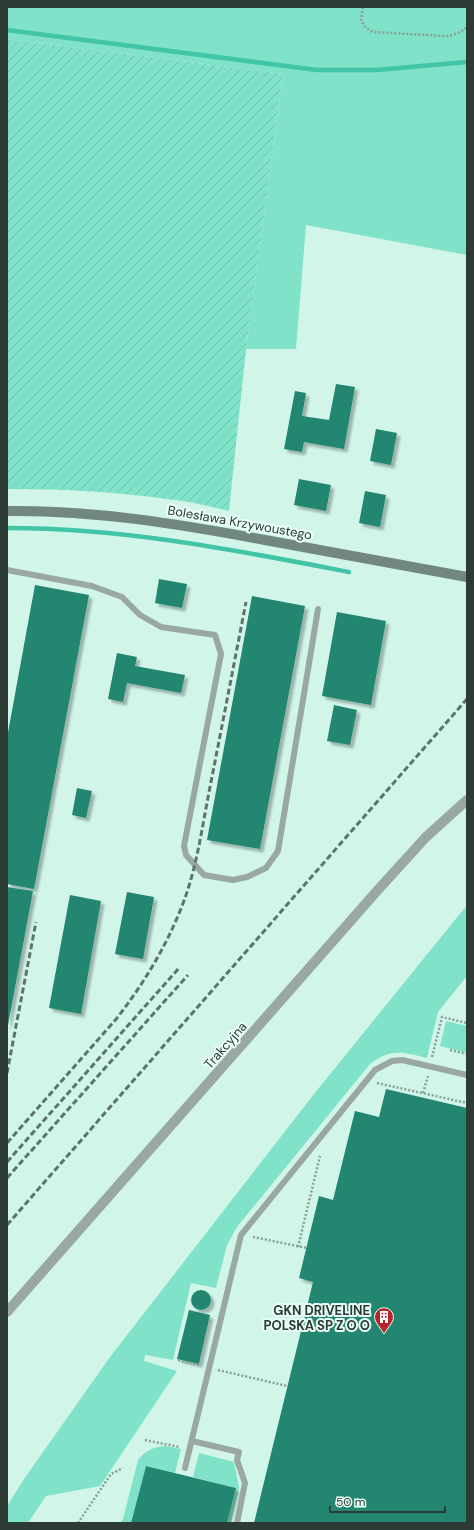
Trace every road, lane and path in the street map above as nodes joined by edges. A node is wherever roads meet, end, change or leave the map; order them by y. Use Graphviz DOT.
graph roads {
  1 [pos="363,7"];
  2 [pos="467,27"];
  3 [pos="7,511"];
  4 [pos="7,570"];
  5 [pos="467,577"];
  6 [pos="318,609"];
  7 [pos="467,800"];
  8 [pos="467,1022"];
  9 [pos="450,1050"];
  10 [pos="467,1054"];
  11 [pos="430,1066"];
  12 [pos="467,1075"];
  13 [pos="373,1088"];
  14 [pos="423,1093"];
  15 [pos="467,1103"];
  16 [pos="322,1149"];
  17 [pos="298,1247"];
  18 [pos="7,1312"];
  19 [pos="178,1360"];
  20 [pos="210,1368"];
  21 [pos="287,1386"];
  22 [pos="192,1441"];
  23 [pos="123,1468"];
  24 [pos="185,1468"];
  25 [pos="78,1523"];
  26 [pos="237,1523"];
  1 -- 2 [label="path"];
  3 -- 5 [label="street, Bolesława Krzywoustego"];
  4 -- 6 [label="lane"];
  7 -- 18 [label="street, Trakcyjna"];
  8 -- 11 [label="path"];
  9 -- 10 [label="path"];
  11 -- 12 [label="lane"];
  11 -- 14 [label="path"];
  11 -- 20 [label="lane"];
  13 -- 14 [label="path"];
  14 -- 15 [label="path"];
  16 -- 17 [label="path"];
  19 -- 20 [label="path"];
  20 -- 21 [label="path"];
  20 -- 22 [label="lane"];
  22 -- 24 [label="lane"];
  22 -- 26 [label="lane"];
  23 -- 25 [label="path"];
}
